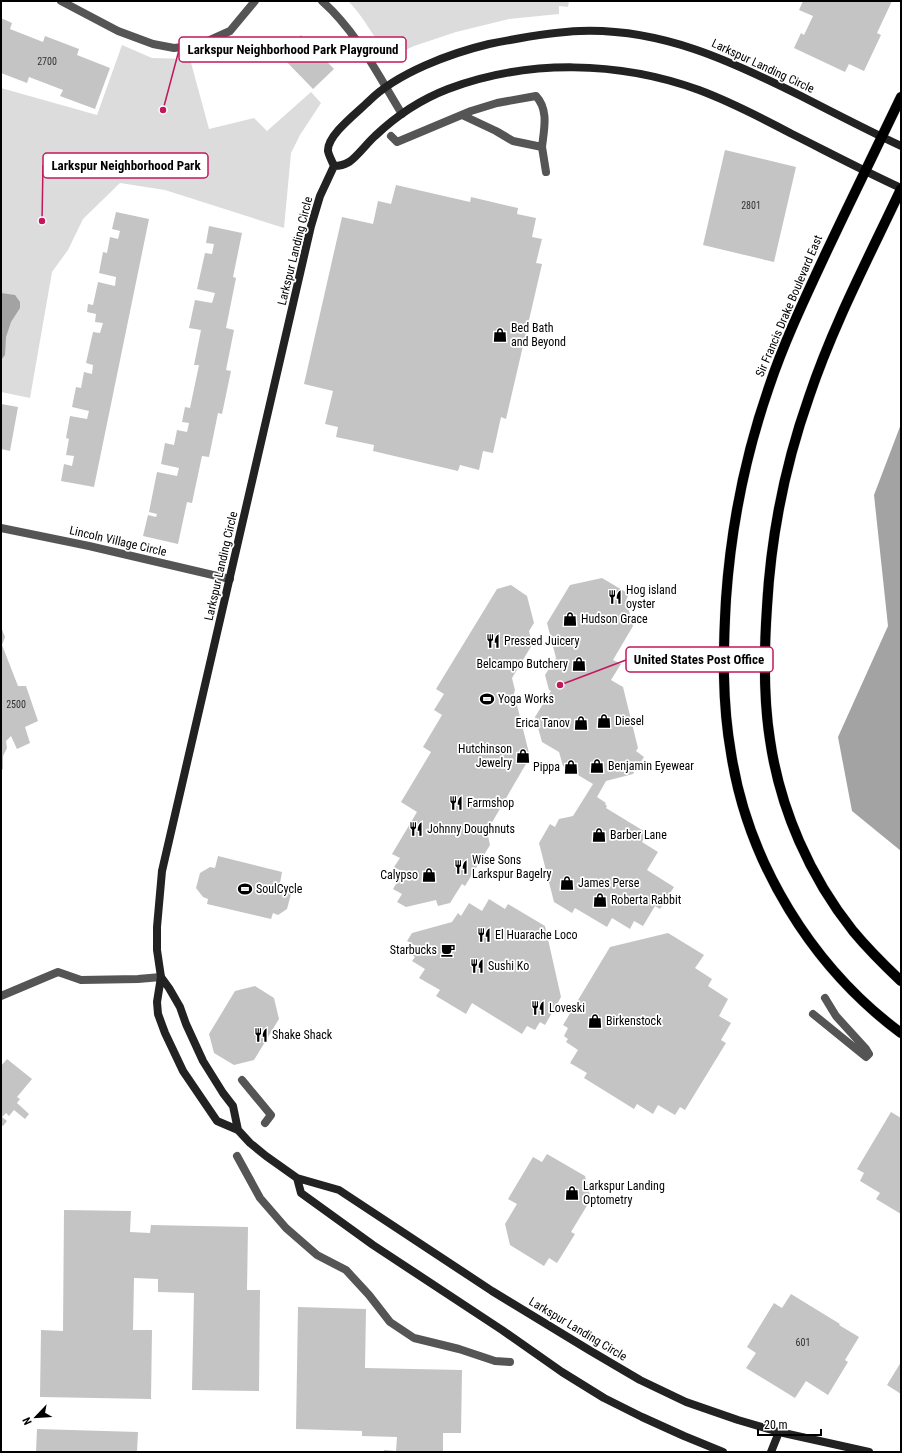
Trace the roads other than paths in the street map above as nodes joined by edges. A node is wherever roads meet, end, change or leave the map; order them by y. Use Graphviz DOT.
graph roads {
  1 [pos="61,1"];
  2 [pos="255,1"];
  3 [pos="322,1"];
  4 [pos="385,87"];
  5 [pos="901,97"];
  6 [pos="402,114"];
  7 [pos="462,115"];
  8 [pos="391,136"];
  9 [pos="881,137"];
  10 [pos="901,146"];
  11 [pos="542,147"];
  12 [pos="334,166"];
  13 [pos="865,171"];
  14 [pos="546,172"];
  15 [pos="901,189"];
  16 [pos="1,528"];
  17 [pos="230,579"];
  18 [pos="161,977"];
  19 [pos="901,981"];
  20 [pos="1,996"];
  21 [pos="825,998"];
  22 [pos="813,1014"];
  23 [pos="901,1033"];
  24 [pos="242,1080"];
  25 [pos="265,1123"];
  26 [pos="238,1130"];
  27 [pos="237,1156"];
  28 [pos="297,1178"];
  29 [pos="510,1362"];
  30 [pos="779,1432"];
  31 [pos="723,1452"];
  32 [pos="771,1452"];
  33 [pos="869,1452"];
  1 -- 2 [label="street"];
  3 -- 4 [label="street"];
  4 -- 6 [label="street"];
  4 -- 9 [label="main road, Larkspur Landing Circle"];
  4 -- 12 [label="main road, Larkspur Landing Circle"];
  5 -- 9 [label="main road, Sir Francis Drake Boulevard East"];
  6 -- 12 [label="main road"];
  6 -- 13 [label="main road"];
  7 -- 8 [label="street"];
  7 -- 11 [label="street"];
  7 -- 11 [label="street"];
  9 -- 10 [label="main road, Larkspur Landing Circle"];
  9 -- 13 [label="main road, Sir Francis Drake Boulevard East"];
  11 -- 14 [label="street"];
  12 -- 17 [label="main road, Larkspur Landing Circle"];
  13 -- 15 [label="main road"];
  13 -- 23 [label="main road, Sir Francis Drake Boulevard East"];
  15 -- 19 [label="main road"];
  16 -- 17 [label="street, Lincoln Village Circle"];
  17 -- 18 [label="main road, Larkspur Landing Circle"];
  18 -- 20 [label="street"];
  18 -- 26 [label="main road, Larkspur Landing Circle"];
  18 -- 26 [label="main road, Larkspur Landing Circle"];
  21 -- 22 [label="street"];
  24 -- 25 [label="street"];
  26 -- 28 [label="main road, Larkspur Landing Circle"];
  27 -- 29 [label="street"];
  28 -- 30 [label="main road, Larkspur Landing Circle"];
  28 -- 31 [label="main road"];
  30 -- 32 [label="main road"];
  30 -- 33 [label="main road, Larkspur Landing Circle"];
}
